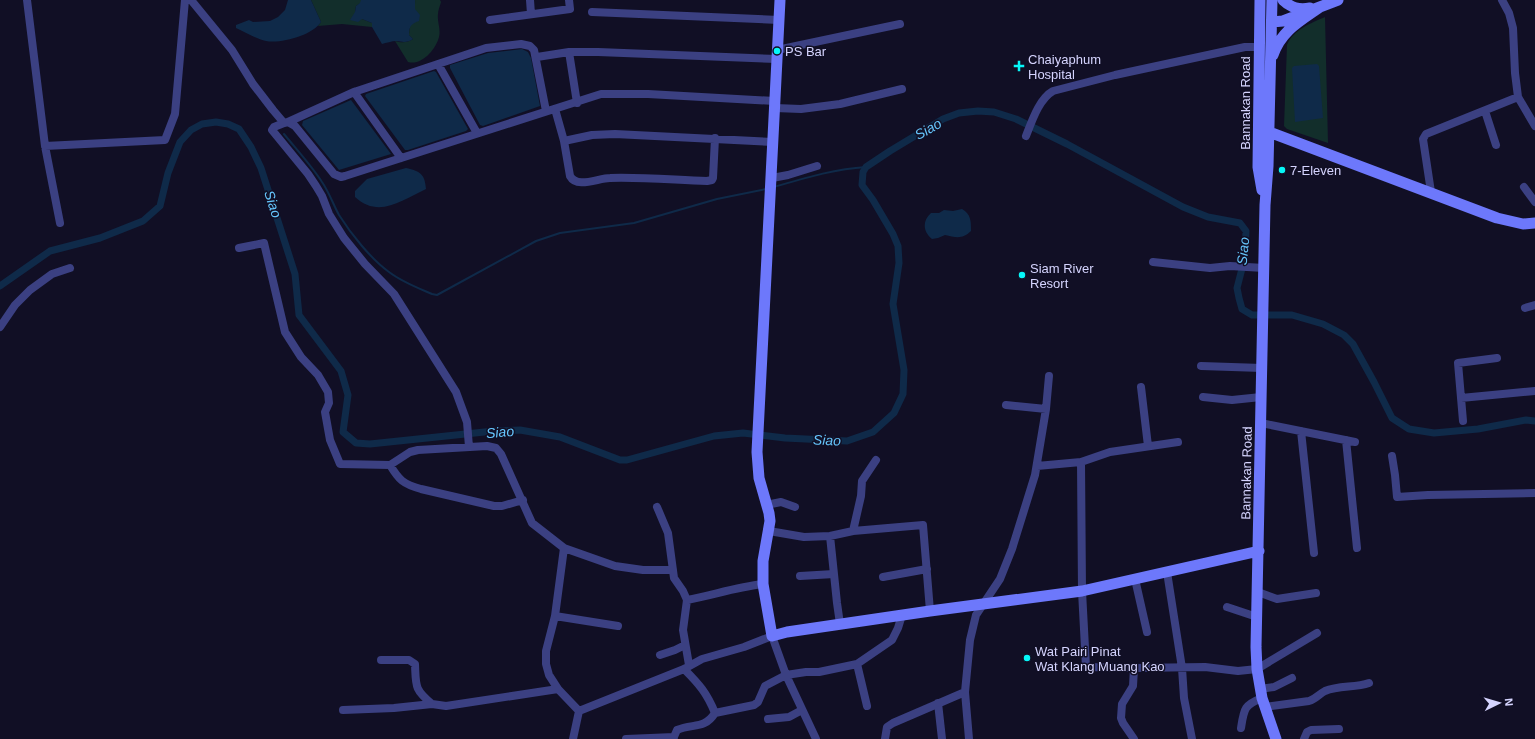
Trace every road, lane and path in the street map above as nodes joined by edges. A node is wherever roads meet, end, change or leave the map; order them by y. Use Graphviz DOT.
graph roads {
  1 [pos="27,0"];
  2 [pos="185,0"];
  3 [pos="191,0"];
  4 [pos="530,0"];
  5 [pos="569,0"];
  6 [pos="780,0"];
  7 [pos="1260,0"];
  8 [pos="1272,0"];
  9 [pos="1283,0"];
  10 [pos="1338,0"];
  11 [pos="1502,0"];
  12 [pos="1320,7"];
  13 [pos="592,12"];
  14 [pos="531,14"];
  15 [pos="490,20"];
  16 [pos="779,20"];
  17 [pos="1260,22"];
  18 [pos="1272,22"];
  19 [pos="900,24"];
  20 [pos="1259,47"];
  21 [pos="569,52"];
  22 [pos="777,55"];
  23 [pos="537,57"];
  24 [pos="1271,61"];
  25 [pos="438,64"];
  26 [pos="902,89"];
  27 [pos="354,92"];
  28 [pos="1518,98"];
  29 [pos="577,103"];
  30 [pos="775,105"];
  31 [pos="555,109"];
  32 [pos="546,111"];
  33 [pos="1485,111"];
  34 [pos="282,124"];
  35 [pos="1535,126"];
  36 [pos="1264,131"];
  37 [pos="477,133"];
  38 [pos="1026,136"];
  39 [pos="715,138"];
  40 [pos="564,141"];
  41 [pos="773,142"];
  42 [pos="1496,145"];
  43 [pos="45,146"];
  44 [pos="401,158"];
  45 [pos="817,166"];
  46 [pos="771,181"];
  47 [pos="1524,187"];
  48 [pos="1431,192"];
  49 [pos="1535,202"];
  50 [pos="60,223"];
  51 [pos="1535,223"];
  52 [pos="239,248"];
  53 [pos="1153,262"];
  54 [pos="1258,267"];
  55 [pos="70,268"];
  56 [pos="1535,305"];
  57 [pos="1524,308"];
  58 [pos="0,327"];
  59 [pos="1497,358"];
  60 [pos="1201,366"];
  61 [pos="1262,368"];
  62 [pos="1049,376"];
  63 [pos="1141,387"];
  64 [pos="1535,391"];
  65 [pos="1203,397"];
  66 [pos="1261,397"];
  67 [pos="1461,398"];
  68 [pos="1006,405"];
  69 [pos="1046,409"];
  70 [pos="1462,421"];
  71 [pos="1261,423"];
  72 [pos="1302,431"];
  73 [pos="1346,440"];
  74 [pos="1178,442"];
  75 [pos="1356,442"];
  76 [pos="469,446"];
  77 [pos="1148,446"];
  78 [pos="1392,456"];
  79 [pos="876,460"];
  80 [pos="1081,462"];
  81 [pos="390,465"];
  82 [pos="1037,466"];
  83 [pos="1535,493"];
  84 [pos="523,500"];
  85 [pos="766,505"];
  86 [pos="657,507"];
  87 [pos="796,507"];
  88 [pos="769,531"];
  89 [pos="853,531"];
  90 [pos="830,536"];
  91 [pos="564,548"];
  92 [pos="1357,548"];
  93 [pos="1259,552"];
  94 [pos="1314,553"];
  95 [pos="927,569"];
  96 [pos="673,570"];
  97 [pos="1167,572"];
  98 [pos="834,574"];
  99 [pos="800,576"];
  100 [pos="884,577"];
  101 [pos="1135,579"];
  102 [pos="763,584"];
  103 [pos="1082,591"];
  104 [pos="1258,592"];
  105 [pos="1316,593"];
  106 [pos="687,600"];
  107 [pos="981,605"];
  108 [pos="1227,607"];
  109 [pos="930,611"];
  110 [pos="902,615"];
  111 [pos="555,616"];
  112 [pos="1258,617"];
  113 [pos="840,624"];
  114 [pos="618,626"];
  115 [pos="1147,632"];
  116 [pos="1317,633"];
  117 [pos="772,636"];
  118 [pos="685,645"];
  119 [pos="660,655"];
  120 [pos="381,660"];
  121 [pos="857,664"];
  122 [pos="687,667"];
  123 [pos="1134,668"];
  124 [pos="1182,668"];
  125 [pos="1257,669"];
  126 [pos="786,675"];
  127 [pos="1292,678"];
  128 [pos="1369,683"];
  129 [pos="558,689"];
  130 [pos="965,692"];
  131 [pos="1262,698"];
  132 [pos="938,703"];
  133 [pos="432,704"];
  134 [pos="867,706"];
  135 [pos="342,710"];
  136 [pos="802,710"];
  137 [pos="579,711"];
  138 [pos="715,713"];
  139 [pos="768,719"];
  140 [pos="1241,728"];
  141 [pos="1339,729"];
  142 [pos="674,738"];
  143 [pos="573,739"];
  144 [pos="626,739"];
  145 [pos="816,739"];
  146 [pos="885,739"];
  147 [pos="942,739"];
  148 [pos="969,739"];
  149 [pos="1134,739"];
  150 [pos="1192,739"];
  151 [pos="1276,739"];
  152 [pos="1304,739"];
  1 -- 43 [label="street"];
  2 -- 43 [label="street"];
  3 -- 34 [label="street"];
  4 -- 14 [label="street"];
  5 -- 14 [label="street"];
  6 -- 16 [label="street"];
  7 -- 17 [label="street, Bannakan Road"];
  8 -- 18 [label="street, Bannakan Road"];
  9 -- 12 [label="street"];
  10 -- 12 [label="street"];
  11 -- 28 [label="street"];
  12 -- 18 [label="street"];
  12 -- 24 [label="street"];
  13 -- 16 [label="street"];
  14 -- 15 [label="street"];
  16 -- 22 [label="street"];
  17 -- 18 [label="street"];
  17 -- 20 [label="street, Bannakan Road"];
  18 -- 24 [label="street, Bannakan Road"];
  19 -- 22 [label="street"];
  20 -- 36 [label="street, Bannakan Road"];
  20 -- 38 [label="street"];
  21 -- 22 [label="street"];
  21 -- 23 [label="street"];
  21 -- 29 [label="street"];
  22 -- 30 [label="street"];
  23 -- 25 [label="street"];
  23 -- 32 [label="street"];
  24 -- 36 [label="street, Bannakan Road"];
  25 -- 27 [label="street"];
  25 -- 37 [label="street"];
  26 -- 30 [label="street"];
  27 -- 34 [label="street"];
  27 -- 44 [label="street"];
  28 -- 33 [label="street"];
  28 -- 35 [label="street"];
  29 -- 30 [label="street"];
  29 -- 31 [label="street"];
  30 -- 41 [label="street"];
  31 -- 32 [label="street"];
  31 -- 40 [label="street"];
  32 -- 37 [label="street"];
  33 -- 42 [label="street"];
  33 -- 48 [label="street"];
  34 -- 44 [label="street"];
  34 -- 76 [label="street"];
  36 -- 48 [label="street"];
  36 -- 54 [label="street, Bannakan Road"];
  37 -- 44 [label="street"];
  39 -- 40 [label="street"];
  39 -- 40 [label="street"];
  39 -- 41 [label="street"];
  41 -- 46 [label="street"];
  43 -- 50 [label="street"];
  45 -- 46 [label="street"];
  46 -- 85 [label="street"];
  47 -- 49 [label="street"];
  48 -- 51 [label="street"];
  52 -- 81 [label="street"];
  53 -- 54 [label="street"];
  54 -- 61 [label="street, Bannakan Road"];
  55 -- 58 [label="street"];
  56 -- 57 [label="street"];
  59 -- 67 [label="street"];
  60 -- 61 [label="street"];
  61 -- 66 [label="street, Bannakan Road"];
  62 -- 69 [label="street"];
  63 -- 77 [label="street"];
  64 -- 67 [label="street"];
  65 -- 66 [label="street"];
  66 -- 71 [label="street, Bannakan Road"];
  67 -- 70 [label="street"];
  68 -- 69 [label="street"];
  69 -- 82 [label="street"];
  71 -- 72 [label="street"];
  71 -- 93 [label="street, Bannakan Road"];
  72 -- 73 [label="street"];
  72 -- 94 [label="street"];
  73 -- 75 [label="street"];
  73 -- 92 [label="street"];
  74 -- 77 [label="street"];
  76 -- 81 [label="street"];
  76 -- 84 [label="street"];
  77 -- 80 [label="street"];
  78 -- 83 [label="street"];
  79 -- 89 [label="street"];
  80 -- 82 [label="street"];
  80 -- 103 [label="street"];
  81 -- 84 [label="street"];
  82 -- 107 [label="street"];
  84 -- 91 [label="street"];
  85 -- 87 [label="street"];
  85 -- 88 [label="street"];
  86 -- 96 [label="street"];
  88 -- 90 [label="street"];
  88 -- 102 [label="street"];
  89 -- 90 [label="street"];
  89 -- 95 [label="street"];
  90 -- 98 [label="street"];
  91 -- 96 [label="street"];
  91 -- 111 [label="street"];
  93 -- 97 [label="street"];
  93 -- 104 [label="street, Bannakan Road"];
  95 -- 100 [label="street"];
  95 -- 109 [label="street"];
  96 -- 106 [label="street"];
  97 -- 101 [label="street"];
  97 -- 124 [label="street"];
  98 -- 99 [label="street"];
  98 -- 113 [label="street"];
  101 -- 103 [label="street"];
  101 -- 115 [label="street"];
  102 -- 106 [label="street"];
  102 -- 117 [label="street"];
  103 -- 107 [label="street"];
  103 -- 123 [label="street"];
  104 -- 105 [label="street"];
  104 -- 112 [label="street, Bannakan Road"];
  106 -- 118 [label="street"];
  107 -- 109 [label="street"];
  107 -- 130 [label="street"];
  108 -- 112 [label="street"];
  109 -- 110 [label="street"];
  110 -- 113 [label="street"];
  110 -- 121 [label="street"];
  111 -- 114 [label="street"];
  111 -- 129 [label="street"];
  112 -- 125 [label="street, Bannakan Road"];
  113 -- 117 [label="street"];
  116 -- 125 [label="street"];
  117 -- 122 [label="street"];
  117 -- 126 [label="street"];
  118 -- 119 [label="street"];
  118 -- 122 [label="street"];
  120 -- 133 [label="street"];
  121 -- 126 [label="street"];
  121 -- 134 [label="street"];
  122 -- 137 [label="street"];
  122 -- 138 [label="street"];
  123 -- 124 [label="street"];
  123 -- 149 [label="street"];
  124 -- 125 [label="street"];
  124 -- 150 [label="street"];
  125 -- 131 [label="street, Bannakan Road"];
  126 -- 136 [label="street"];
  126 -- 138 [label="street"];
  127 -- 131 [label="street"];
  128 -- 131 [label="street"];
  129 -- 133 [label="street"];
  129 -- 137 [label="street"];
  130 -- 132 [label="street"];
  130 -- 148 [label="street"];
  131 -- 140 [label="street"];
  131 -- 151 [label="street, Bannakan Road"];
  132 -- 146 [label="street"];
  132 -- 147 [label="street"];
  133 -- 135 [label="street"];
  136 -- 139 [label="street"];
  136 -- 145 [label="street"];
  137 -- 143 [label="street"];
  138 -- 142 [label="street"];
  141 -- 152 [label="street"];
  142 -- 144 [label="street"];
}
